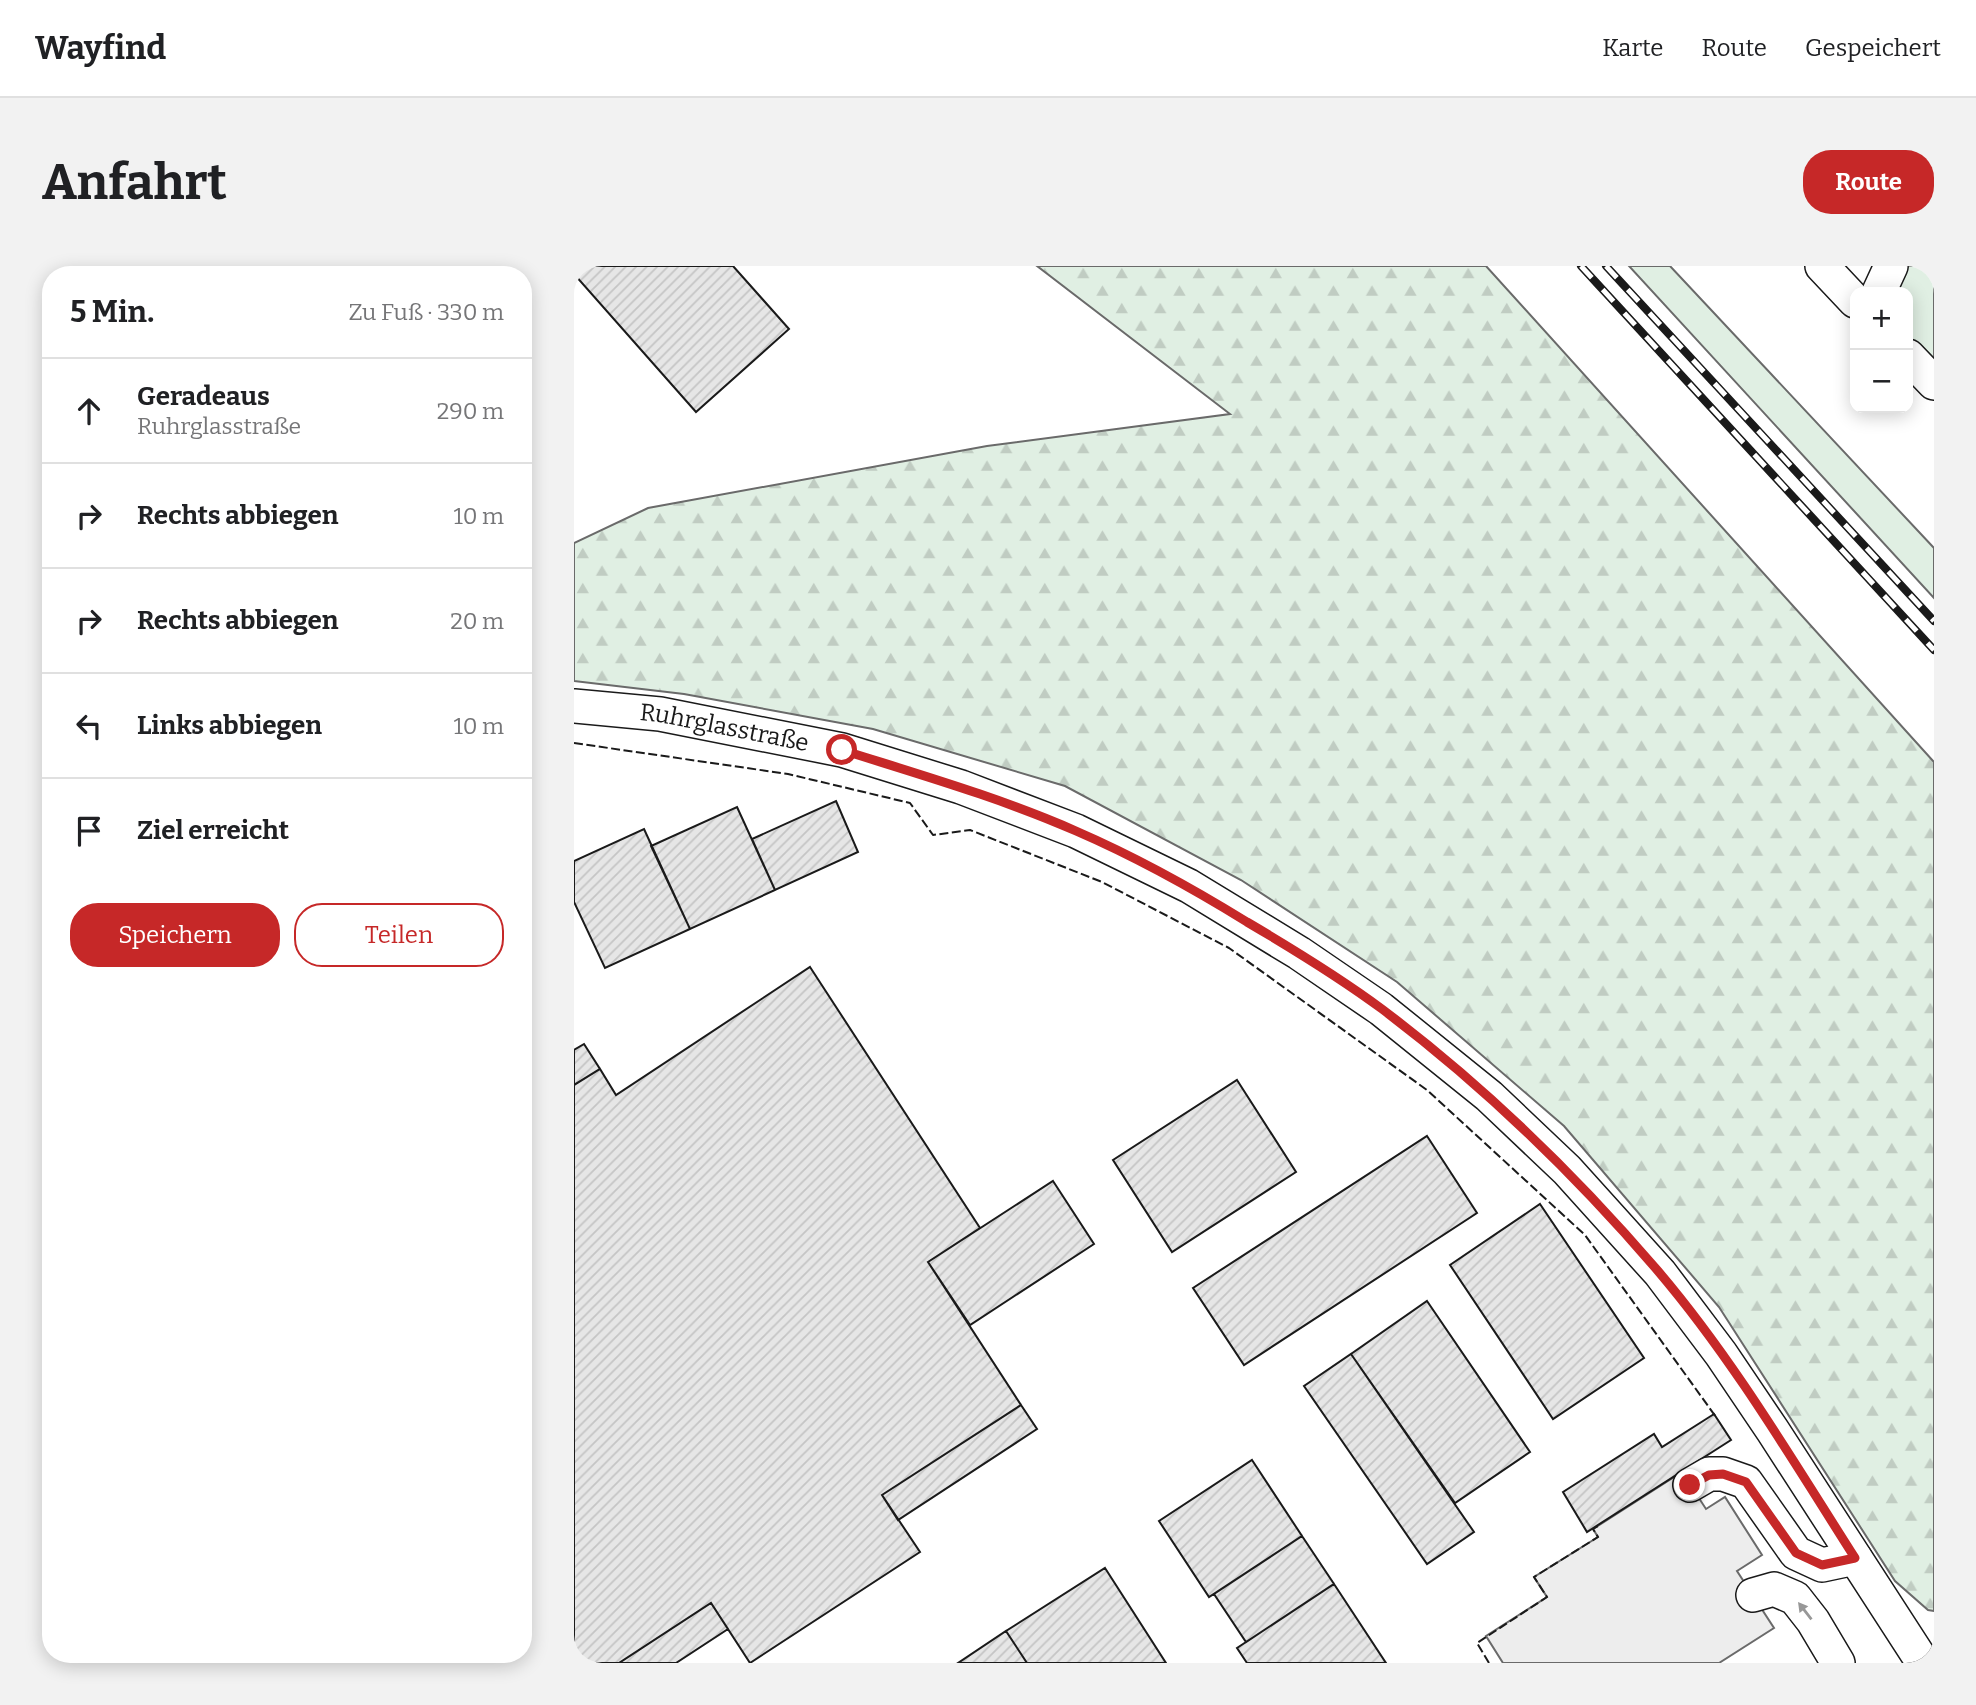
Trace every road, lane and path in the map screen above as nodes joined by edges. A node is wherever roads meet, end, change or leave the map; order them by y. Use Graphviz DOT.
graph roads {
  1 [pos="1822,266"];
  2 [pos="1891,266"];
  3 [pos="1880,287"];
  4 [pos="1850,296"];
  5 [pos="1913,361"];
  6 [pos="1934,383"];
  7 [pos="574,706"];
  8 [pos="1690,1485"];
  9 [pos="1855,1558"];
  10 [pos="1753,1595"];
  11 [pos="1838,1663"];
  12 [pos="1927,1663"];
  1 -- 4 [label="street"];
  2 -- 3 [label="street"];
  5 -- 6 [label="street"];
  7 -- 9 [label="street, Ruhrglasstraße"];
  8 -- 9 [label="street"];
  9 -- 12 [label="street, Ruhrglasstraße"];
  11 -- 10 [label="street, one-way"];
}
